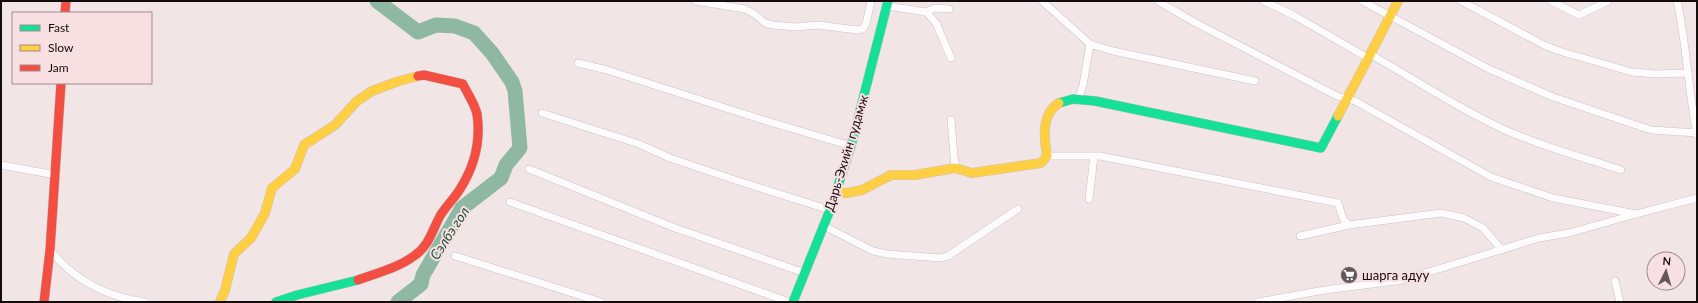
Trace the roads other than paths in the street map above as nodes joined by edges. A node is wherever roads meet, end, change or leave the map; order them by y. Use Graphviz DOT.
graph roads {
  1 [pos="66,1"];
  2 [pos="696,1"];
  3 [pos="871,1"];
  4 [pos="1042,1"];
  5 [pos="1158,1"];
  6 [pos="1264,1"];
  7 [pos="1362,1"];
  8 [pos="1398,1"];
  9 [pos="1461,1"];
  10 [pos="1551,1"];
  11 [pos="1608,1"];
  12 [pos="1678,1"];
  13 [pos="888,3"];
  14 [pos="949,9"];
  15 [pos="65,12"];
  16 [pos="926,12"];
  17 [pos="1390,16"];
  18 [pos="1090,44"];
  19 [pos="1369,56"];
  20 [pos="951,58"];
  21 [pos="578,63"];
  22 [pos="1688,73"];
  23 [pos="1255,81"];
  24 [pos="61,84"];
  25 [pos="1346,99"];
  26 [pos="1078,100"];
  27 [pos="542,113"];
  28 [pos="951,120"];
  29 [pos="1697,134"];
  30 [pos="851,146"];
  31 [pos="1047,156"];
  32 [pos="1094,156"];
  33 [pos="1,166"];
  34 [pos="955,168"];
  35 [pos="529,169"];
  36 [pos="1621,170"];
  37 [pos="56,175"];
  38 [pos="836,192"];
  39 [pos="1697,198"];
  40 [pos="1089,199"];
  41 [pos="510,202"];
  42 [pos="1018,209"];
  43 [pos="830,210"];
  44 [pos="1636,214"];
  45 [pos="1349,225"];
  46 [pos="824,226"];
  47 [pos="1300,236"];
  48 [pos="50,250"];
  49 [pos="1502,250"];
  50 [pos="455,256"];
  51 [pos="805,274"];
  52 [pos="1615,281"];
  53 [pos="44,302"];
  54 [pos="145,302"];
  55 [pos="220,302"];
  56 [pos="276,302"];
  57 [pos="601,302"];
  58 [pos="789,302"];
  59 [pos="793,302"];
  60 [pos="1258,302"];
  61 [pos="1620,302"];
  1 -- 15 [label="street"];
  2 -- 3 [label="street"];
  4 -- 18 [label="street"];
  5 -- 25 [label="street"];
  6 -- 19 [label="street"];
  7 -- 17 [label="street"];
  8 -- 17 [label="street"];
  9 -- 22 [label="street"];
  10 -- 11 [label="street"];
  12 -- 22 [label="street"];
  13 -- 16 [label="street"];
  13 -- 30 [label="street, Дарь-Эхийн гудамж"];
  14 -- 16 [label="street"];
  16 -- 20 [label="street"];
  17 -- 19 [label="street"];
  17 -- 29 [label="street"];
  18 -- 23 [label="street"];
  18 -- 26 [label="street"];
  19 -- 25 [label="street"];
  19 -- 36 [label="street"];
  21 -- 30 [label="street"];
  22 -- 29 [label="street"];
  24 -- 37 [label="street"];
  25 -- 26 [label="street"];
  25 -- 44 [label="street"];
  26 -- 31 [label="street"];
  27 -- 43 [label="street"];
  28 -- 34 [label="street"];
  30 -- 38 [label="street, Дарь-Эхийн гудамж"];
  31 -- 32 [label="street"];
  31 -- 34 [label="street"];
  32 -- 40 [label="street"];
  32 -- 45 [label="street"];
  33 -- 37 [label="street"];
  34 -- 38 [label="street"];
  35 -- 51 [label="street"];
  37 -- 48 [label="street"];
  38 -- 43 [label="street, Дарь-Эхийн гудамж"];
  39 -- 44 [label="street"];
  41 -- 58 [label="street"];
  42 -- 46 [label="street"];
  43 -- 46 [label="street, Дарь-Эхийн гудамж"];
  44 -- 49 [label="street"];
  45 -- 47 [label="street"];
  45 -- 49 [label="street"];
  46 -- 51 [label="street, Дарь-Эхийн гудамж"];
  48 -- 53 [label="street"];
  48 -- 54 [label="street"];
  49 -- 60 [label="street"];
  50 -- 57 [label="street"];
  51 -- 59 [label="street, Дарь-Эхийн гудамж"];
  52 -- 61 [label="street"];
  55 -- 56 [label="street"];
}
